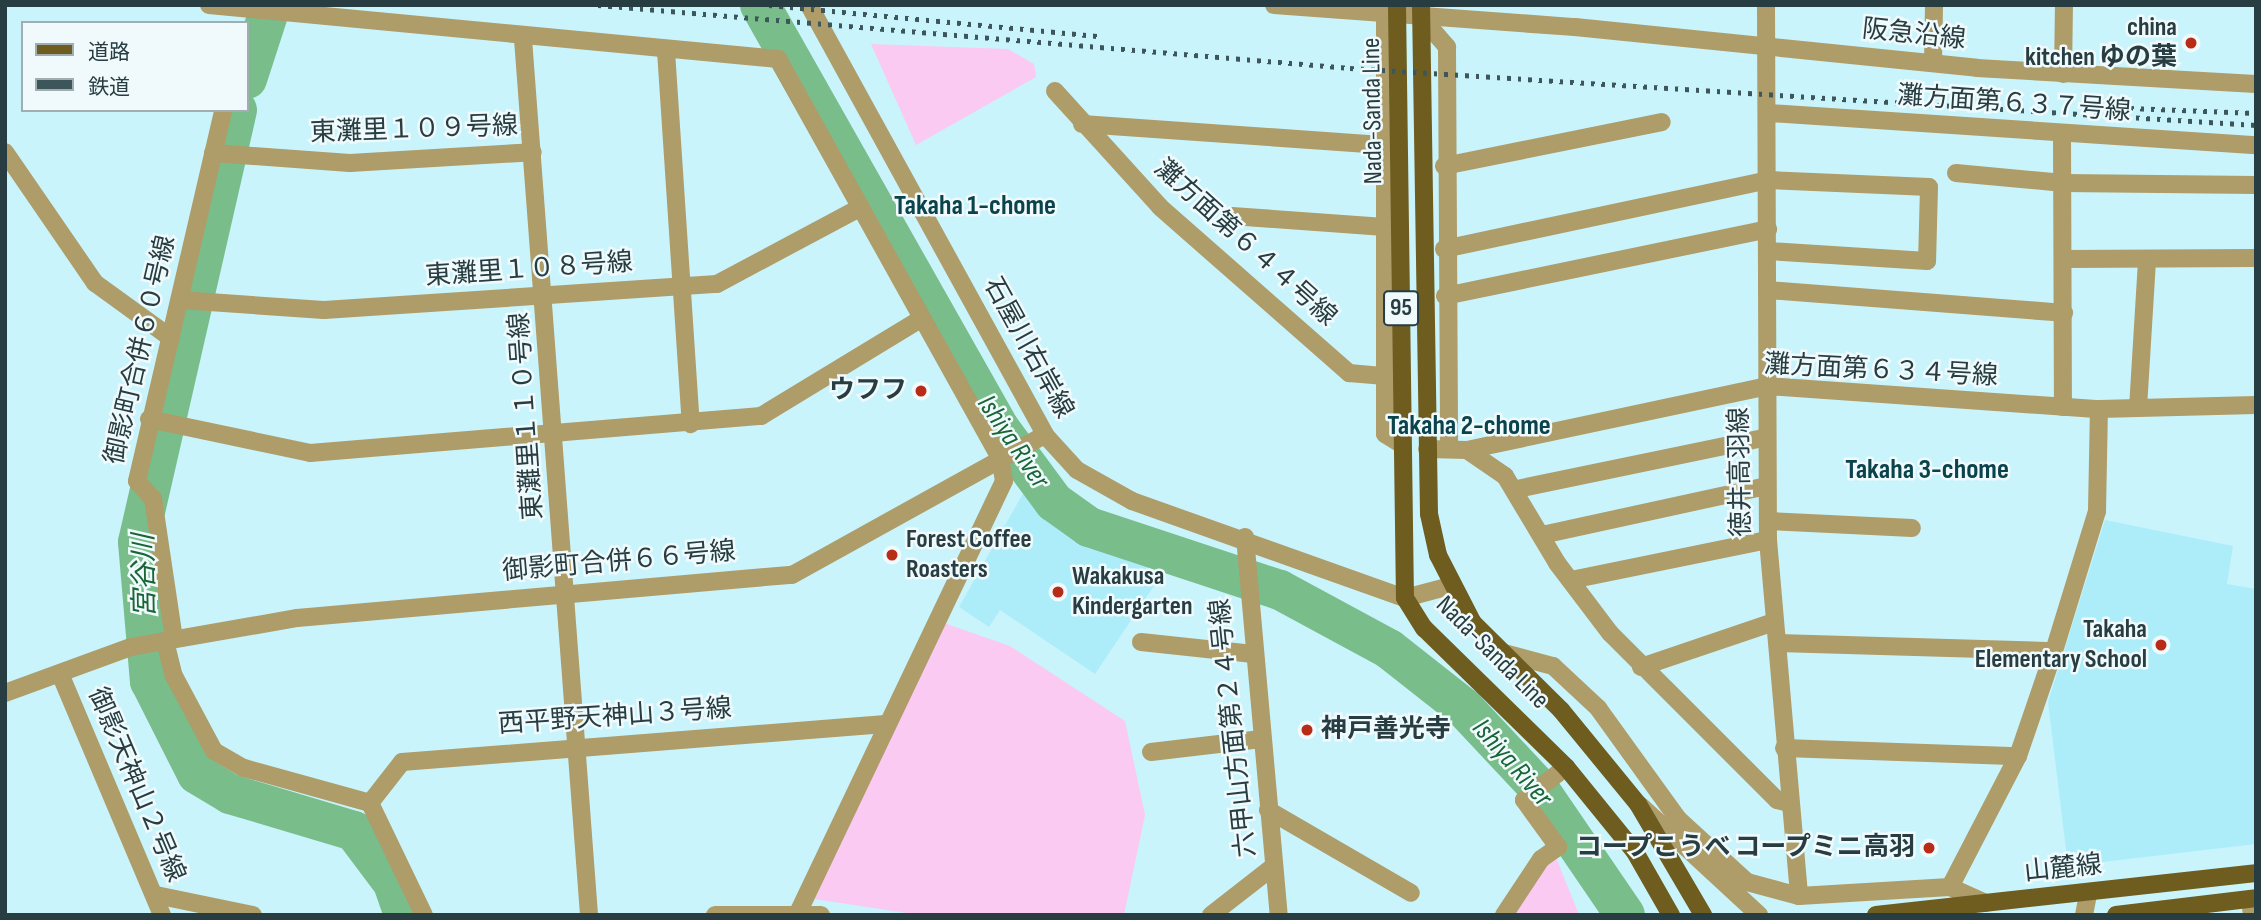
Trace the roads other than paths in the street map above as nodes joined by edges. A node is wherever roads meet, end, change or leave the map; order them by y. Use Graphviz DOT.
graph roads {
  1 [pos="209,5"];
  2 [pos="809,5"];
  3 [pos="1274,5"];
  4 [pos="1766,5"];
  5 [pos="1934,5"];
  6 [pos="2064,5"];
  7 [pos="1421,11"];
  8 [pos="1393,13"];
  9 [pos="251,14"];
  10 [pos="523,39"];
  11 [pos="1766,46"];
  12 [pos="666,51"];
  13 [pos="1933,63"];
  14 [pos="2063,74"];
  15 [pos="2256,85"];
  16 [pos="1055,91"];
  17 [pos="223,112"];
  18 [pos="1769,113"];
  19 [pos="1662,122"];
  20 [pos="1082,124"];
  21 [pos="2062,135"];
  22 [pos="1385,145"];
  23 [pos="2256,145"];
  24 [pos="5,152"];
  25 [pos="533,152"];
  26 [pos="214,153"];
  27 [pos="1444,166"];
  28 [pos="1956,173"];
  29 [pos="1769,180"];
  30 [pos="2064,183"];
  31 [pos="2256,185"];
  32 [pos="861,207"];
  33 [pos="1232,216"];
  34 [pos="1385,227"];
  35 [pos="1768,229"];
  36 [pos="1444,249"];
  37 [pos="1768,251"];
  38 [pos="2256,258"];
  39 [pos="2064,259"];
  40 [pos="2147,259"];
  41 [pos="682,286"];
  42 [pos="1768,290"];
  43 [pos="546,295"];
  44 [pos="1444,296"];
  45 [pos="181,300"];
  46 [pos="2064,313"];
  47 [pos="922,318"];
  48 [pos="171,338"];
  49 [pos="1385,376"];
  50 [pos="1767,386"];
  51 [pos="2256,405"];
  52 [pos="2063,407"];
  53 [pos="2138,408"];
  54 [pos="2099,409"];
  55 [pos="150,419"];
  56 [pos="691,424"];
  57 [pos="1045,435"];
  58 [pos="1767,437"];
  59 [pos="554,438"];
  60 [pos="1401,443"];
  61 [pos="1427,449"];
  62 [pos="1458,449"];
  63 [pos="1000,458"];
  64 [pos="1767,486"];
  65 [pos="1517,489"];
  66 [pos="1768,520"];
  67 [pos="1912,528"];
  68 [pos="1542,535"];
  69 [pos="1245,537"];
  70 [pos="1768,540"];
  71 [pos="1571,580"];
  72 [pos="1450,586"];
  73 [pos="566,592"];
  74 [pos="1405,598"];
  75 [pos="1774,622"];
  76 [pos="170,640"];
  77 [pos="1141,642"];
  78 [pos="1778,643"];
  79 [pos="2054,652"];
  80 [pos="1504,653"];
  81 [pos="1253,654"];
  82 [pos="1641,667"];
  83 [pos="61,676"];
  84 [pos="5,693"];
  85 [pos="886,724"];
  86 [pos="1261,739"];
  87 [pos="577,744"];
  88 [pos="1784,748"];
  89 [pos="1151,752"];
  90 [pos="2018,756"];
  91 [pos="1564,768"];
  92 [pos="370,803"];
  93 [pos="1788,803"];
  94 [pos="1638,804"];
  95 [pos="1268,810"];
  96 [pos="1274,866"];
  97 [pos="2256,873"];
  98 [pos="1950,887"];
  99 [pos="1411,893"];
  100 [pos="2088,894"];
  101 [pos="156,895"];
  102 [pos="1799,895"];
  103 [pos="1986,903"];
  104 [pos="2253,904"];
  105 [pos="797,913"];
  106 [pos="162,915"];
  107 [pos="253,915"];
  108 [pos="424,915"];
  109 [pos="589,915"];
  110 [pos="715,915"];
  111 [pos="821,915"];
  112 [pos="1211,915"];
  113 [pos="1279,915"];
  114 [pos="1504,915"];
  115 [pos="1671,915"];
  116 [pos="1703,915"];
  117 [pos="1759,915"];
  118 [pos="1875,915"];
  119 [pos="2084,915"];
  120 [pos="2116,915"];
  1 -- 9 [label="street"];
  2 -- 57 [label="street, 石屋川右岸線"];
  3 -- 8 [label="street, 阪急沿線"];
  4 -- 11 [label="street, 徳井高羽線"];
  5 -- 13 [label="street"];
  6 -- 14 [label="street"];
  7 -- 8 [label="street, 阪急沿線"];
  7 -- 11 [label="street, 阪急沿線"];
  7 -- 27 [label="street"];
  7 -- 61 [label="main road, Nada-Sanda Line / 95"];
  8 -- 22 [label="street"];
  8 -- 60 [label="main road, Nada-Sanda Line / 95"];
  9 -- 10 [label="street"];
  10 -- 12 [label="street"];
  10 -- 25 [label="street, 東灘里１１０号線"];
  11 -- 13 [label="street, 阪急沿線"];
  11 -- 18 [label="street, 徳井高羽線"];
  12 -- 32 [label="street"];
  12 -- 41 [label="street"];
  13 -- 14 [label="street, 阪急沿線"];
  14 -- 15 [label="street, 阪急沿線"];
  16 -- 20 [label="street, 灘方面第６４４号線"];
  17 -- 26 [label="street, 御影町合併６０号線"];
  18 -- 21 [label="street, 灘方面第６３７号線"];
  18 -- 29 [label="street, 徳井高羽線"];
  19 -- 27 [label="street"];
  20 -- 22 [label="street"];
  20 -- 49 [label="street, 灘方面第６４４号線"];
  21 -- 23 [label="street, 灘方面第６３７号線"];
  21 -- 30 [label="street"];
  22 -- 34 [label="street"];
  24 -- 48 [label="street"];
  25 -- 26 [label="street, 東灘里１０９号線"];
  25 -- 43 [label="street, 東灘里１１０号線"];
  26 -- 45 [label="street, 御影町合併６０号線"];
  27 -- 36 [label="street"];
  28 -- 30 [label="street"];
  29 -- 35 [label="street, 徳井高羽線"];
  29 -- 36 [label="street"];
  29 -- 37 [label="street"];
  30 -- 31 [label="street"];
  30 -- 39 [label="street"];
  32 -- 41 [label="street, 東灘里１０８号線"];
  32 -- 47 [label="street"];
  33 -- 34 [label="street"];
  34 -- 49 [label="street"];
  35 -- 37 [label="street, 徳井高羽線"];
  35 -- 44 [label="street"];
  36 -- 44 [label="street"];
  37 -- 42 [label="street, 徳井高羽線"];
  38 -- 40 [label="street"];
  39 -- 40 [label="street"];
  39 -- 46 [label="street"];
  40 -- 53 [label="street"];
  41 -- 43 [label="street, 東灘里１０８号線"];
  41 -- 56 [label="street"];
  42 -- 46 [label="street"];
  42 -- 50 [label="street, 徳井高羽線"];
  43 -- 45 [label="street, 東灘里１０８号線"];
  43 -- 59 [label="street, 東灘里１１０号線"];
  44 -- 62 [label="street"];
  45 -- 48 [label="street, 御影町合併６０号線"];
  46 -- 52 [label="street"];
  47 -- 56 [label="street"];
  47 -- 63 [label="street"];
  48 -- 55 [label="street, 御影町合併６０号線"];
  49 -- 60 [label="street"];
  50 -- 52 [label="street, 灘方面第６３４号線"];
  50 -- 58 [label="street, 徳井高羽線"];
  50 -- 62 [label="street, 灘方面第６３４号線"];
  51 -- 53 [label="street, 灘方面第６３４号線"];
  52 -- 54 [label="street, 灘方面第６３４号線"];
  53 -- 54 [label="street, 灘方面第６３４号線"];
  54 -- 79 [label="street"];
  55 -- 59 [label="street"];
  55 -- 76 [label="street, 御影町合併６０号線"];
  56 -- 59 [label="street"];
  57 -- 63 [label="street, 御影町合併６６号線"];
  57 -- 69 [label="street, 石屋川右岸線"];
  58 -- 64 [label="street, 徳井高羽線"];
  58 -- 65 [label="street"];
  59 -- 73 [label="street, 東灘里１１０号線"];
  60 -- 74 [label="main road, Nada-Sanda Line / 95"];
  61 -- 62 [label="street, 灘方面第６３４号線"];
  61 -- 72 [label="main road, Nada-Sanda Line / 95"];
  62 -- 65 [label="street"];
  63 -- 73 [label="street, 御影町合併６６号線"];
  63 -- 85 [label="street"];
  64 -- 66 [label="street, 徳井高羽線"];
  64 -- 68 [label="street"];
  65 -- 68 [label="street"];
  66 -- 67 [label="street"];
  66 -- 70 [label="street, 徳井高羽線"];
  68 -- 71 [label="street"];
  69 -- 74 [label="street, 石屋川右岸線"];
  69 -- 81 [label="street, 六甲山方面第２４号線"];
  70 -- 71 [label="street"];
  70 -- 75 [label="street, 徳井高羽線"];
  71 -- 82 [label="street"];
  72 -- 74 [label="street"];
  72 -- 80 [label="main road, Nada-Sanda Line / 95"];
  73 -- 76 [label="street, 御影町合併６６号線"];
  73 -- 87 [label="street, 東灘里１１０号線"];
  74 -- 91 [label="main road, Nada-Sanda Line"];
  75 -- 78 [label="street, 徳井高羽線"];
  75 -- 82 [label="street"];
  76 -- 83 [label="street, 御影町合併６６号線"];
  76 -- 92 [label="street, 御影町合併６０号線"];
  77 -- 81 [label="street"];
  78 -- 79 [label="street"];
  78 -- 88 [label="street, 徳井高羽線"];
  79 -- 90 [label="street"];
  80 -- 94 [label="main road, Nada-Sanda Line / 95"];
  80 -- 102 [label="street"];
  81 -- 86 [label="street, 六甲山方面第２４号線"];
  82 -- 93 [label="street"];
  83 -- 84 [label="street, 御影町合併６６号線"];
  83 -- 101 [label="street, 御影天神山２号線"];
  85 -- 87 [label="street, 西平野天神山３号線"];
  85 -- 105 [label="street"];
  86 -- 89 [label="street"];
  86 -- 95 [label="street, 六甲山方面第２４号線"];
  87 -- 92 [label="street, 西平野天神山３号線"];
  87 -- 109 [label="street, 東灘里１１０号線"];
  88 -- 90 [label="street"];
  88 -- 93 [label="street, 徳井高羽線"];
  90 -- 98 [label="street"];
  91 -- 114 [label="street"];
  91 -- 115 [label="main road, Nada-Sanda Line"];
  92 -- 108 [label="street"];
  93 -- 102 [label="street, 徳井高羽線"];
  94 -- 116 [label="main road, Nada-Sanda Line / 95"];
  94 -- 117 [label="street"];
  95 -- 96 [label="street, 六甲山方面第２４号線"];
  95 -- 99 [label="street"];
  96 -- 112 [label="street"];
  96 -- 113 [label="street, 六甲山方面第２４号線"];
  97 -- 100 [label="main road, 山麓線"];
  98 -- 102 [label="street"];
  98 -- 103 [label="street"];
  100 -- 103 [label="main road, 山麓線"];
  100 -- 119 [label="street"];
  101 -- 106 [label="street, 御影天神山２号線"];
  101 -- 107 [label="street"];
  103 -- 118 [label="main road, 山麓線"];
  104 -- 120 [label="main road, 山麓線"];
  105 -- 110 [label="street"];
  105 -- 111 [label="street"];
}
